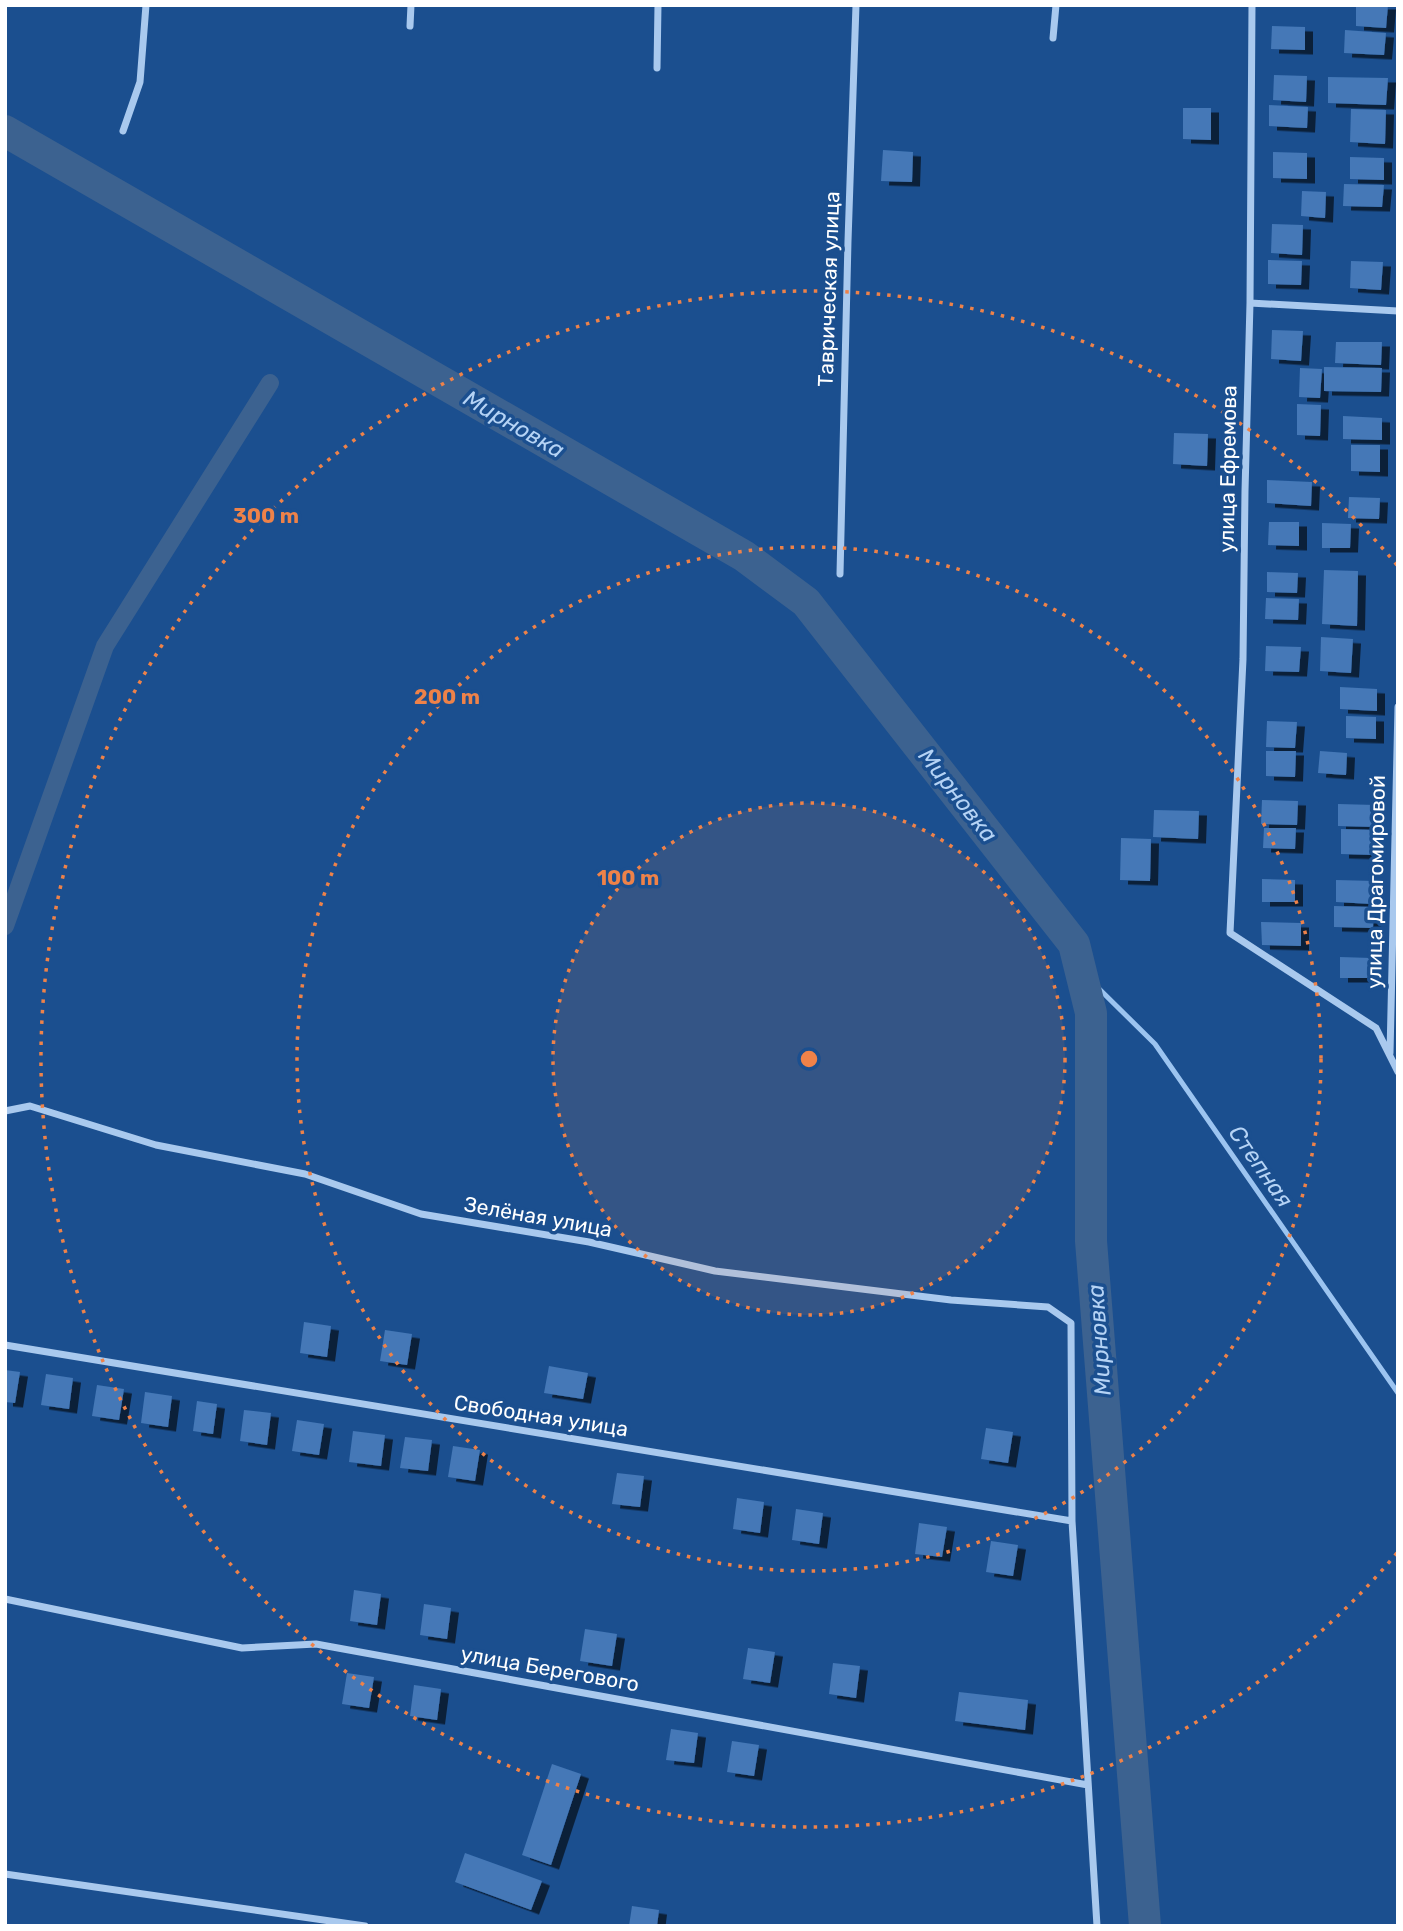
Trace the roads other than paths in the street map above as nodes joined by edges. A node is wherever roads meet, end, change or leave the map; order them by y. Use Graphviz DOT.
graph roads {
  1 [pos="146,5"];
  2 [pos="411,5"];
  3 [pos="658,5"];
  4 [pos="856,5"];
  5 [pos="1056,5"];
  6 [pos="1252,5"];
  7 [pos="410,26"];
  8 [pos="1053,38"];
  9 [pos="656,68"];
  10 [pos="123,131"];
  11 [pos="1250,303"];
  12 [pos="1398,311"];
  13 [pos="840,575"];
  14 [pos="1398,707"];
  15 [pos="1390,1057"];
  16 [pos="1398,1072"];
  17 [pos="5,1111"];
  18 [pos="5,1345"];
  19 [pos="1072,1521"];
  20 [pos="5,1599"];
  21 [pos="1088,1785"];
  22 [pos="5,1874"];
  23 [pos="366,1926"];
  24 [pos="1097,1926"];
  1 -- 10 [label="street"];
  2 -- 7 [label="street"];
  3 -- 9 [label="street"];
  4 -- 13 [label="street, Таврическая улица"];
  5 -- 8 [label="street"];
  6 -- 11 [label="street, улица Ефремова"];
  11 -- 12 [label="street"];
  11 -- 15 [label="street, улица Ефремова"];
  14 -- 15 [label="street, улица Драгомировой"];
  15 -- 16 [label="street"];
  17 -- 19 [label="street, Зелёная улица"];
  18 -- 19 [label="street, Свободная улица"];
  19 -- 21 [label="street"];
  20 -- 21 [label="street, улица Берегового"];
  21 -- 24 [label="street"];
  22 -- 23 [label="street"];
}
